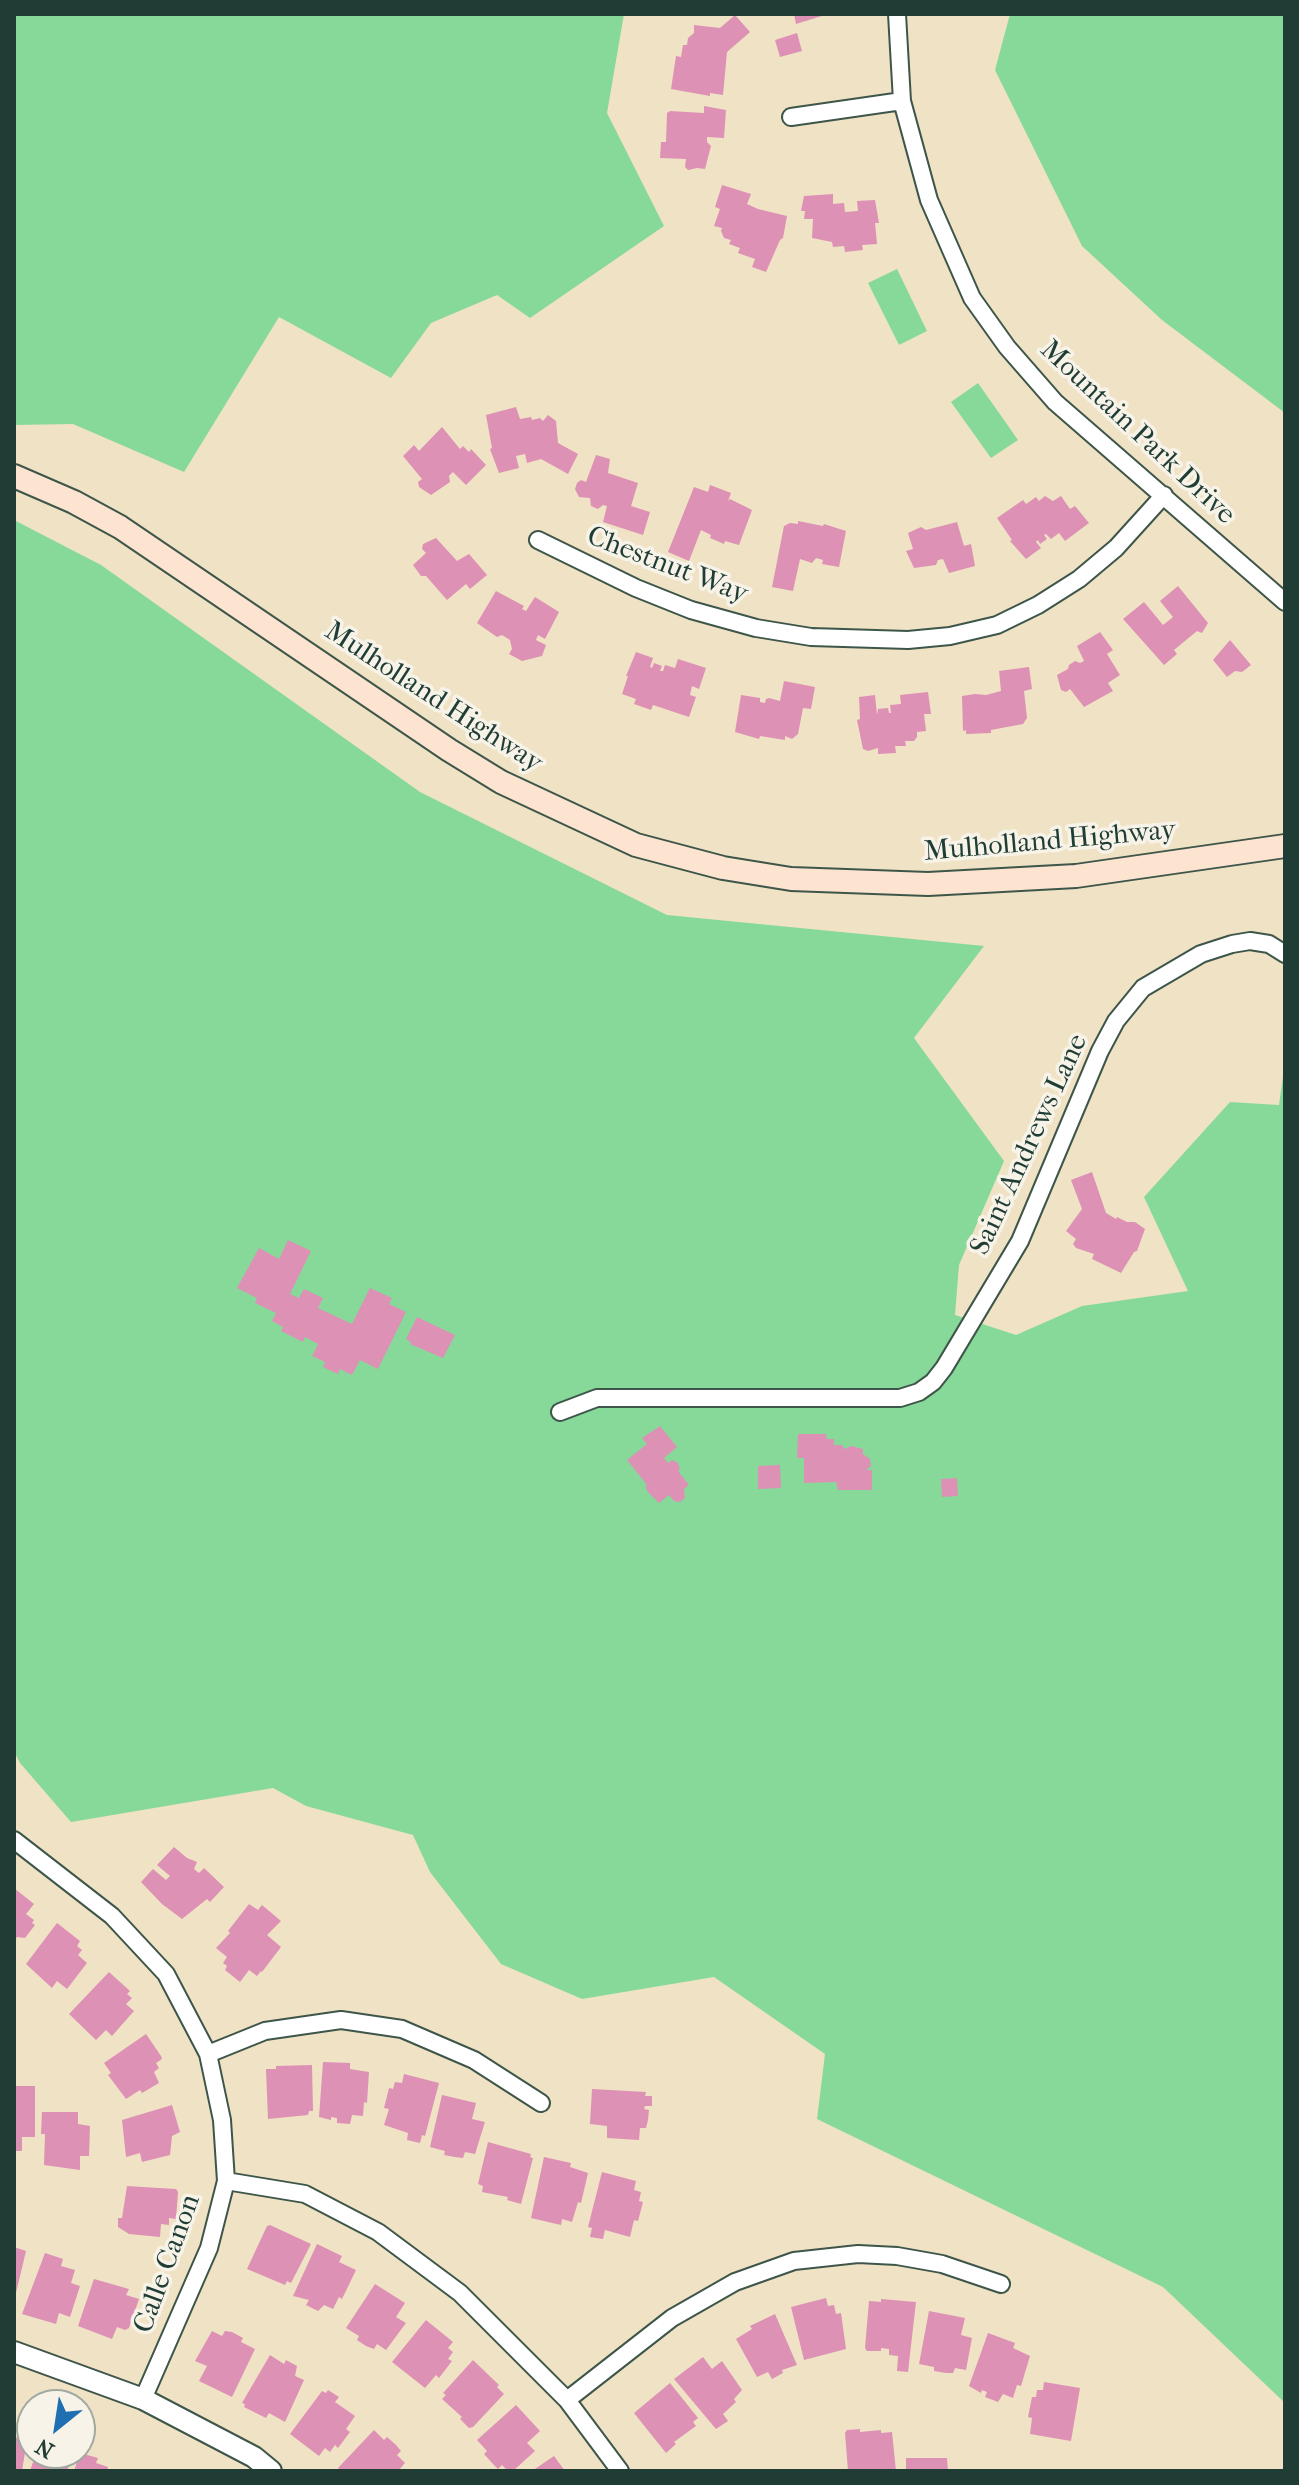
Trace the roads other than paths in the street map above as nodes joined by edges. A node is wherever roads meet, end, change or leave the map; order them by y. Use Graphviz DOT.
graph roads {
  1 [pos="897,14"];
  2 [pos="902,101"];
  3 [pos="791,117"];
  4 [pos="14,476"];
  5 [pos="1164,495"];
  6 [pos="538,540"];
  7 [pos="1285,602"];
  8 [pos="1285,846"];
  9 [pos="1285,954"];
  10 [pos="560,1412"];
  11 [pos="14,1840"];
  12 [pos="208,2054"];
  13 [pos="541,2103"];
  14 [pos="226,2181"];
  15 [pos="1001,2284"];
  16 [pos="14,2352"];
  17 [pos="143,2399"];
  18 [pos="567,2400"];
  19 [pos="271,2471"];
  20 [pos="620,2471"];
  1 -- 2 [label="street, Mountain Park Drive"];
  2 -- 3 [label="street"];
  2 -- 5 [label="street, Mountain Park Drive"];
  4 -- 8 [label="main road, Mulholland Highway"];
  5 -- 6 [label="street, Chestnut Way"];
  5 -- 7 [label="street, Mountain Park Drive"];
  9 -- 10 [label="street, Saint Andrews Lane"];
  11 -- 12 [label="street, Calle Canon"];
  12 -- 13 [label="street"];
  12 -- 14 [label="street, Calle Canon"];
  14 -- 17 [label="street, Calle Canon"];
  14 -- 18 [label="street"];
  15 -- 18 [label="street"];
  16 -- 17 [label="street"];
  17 -- 19 [label="street"];
  18 -- 20 [label="street"];
}
